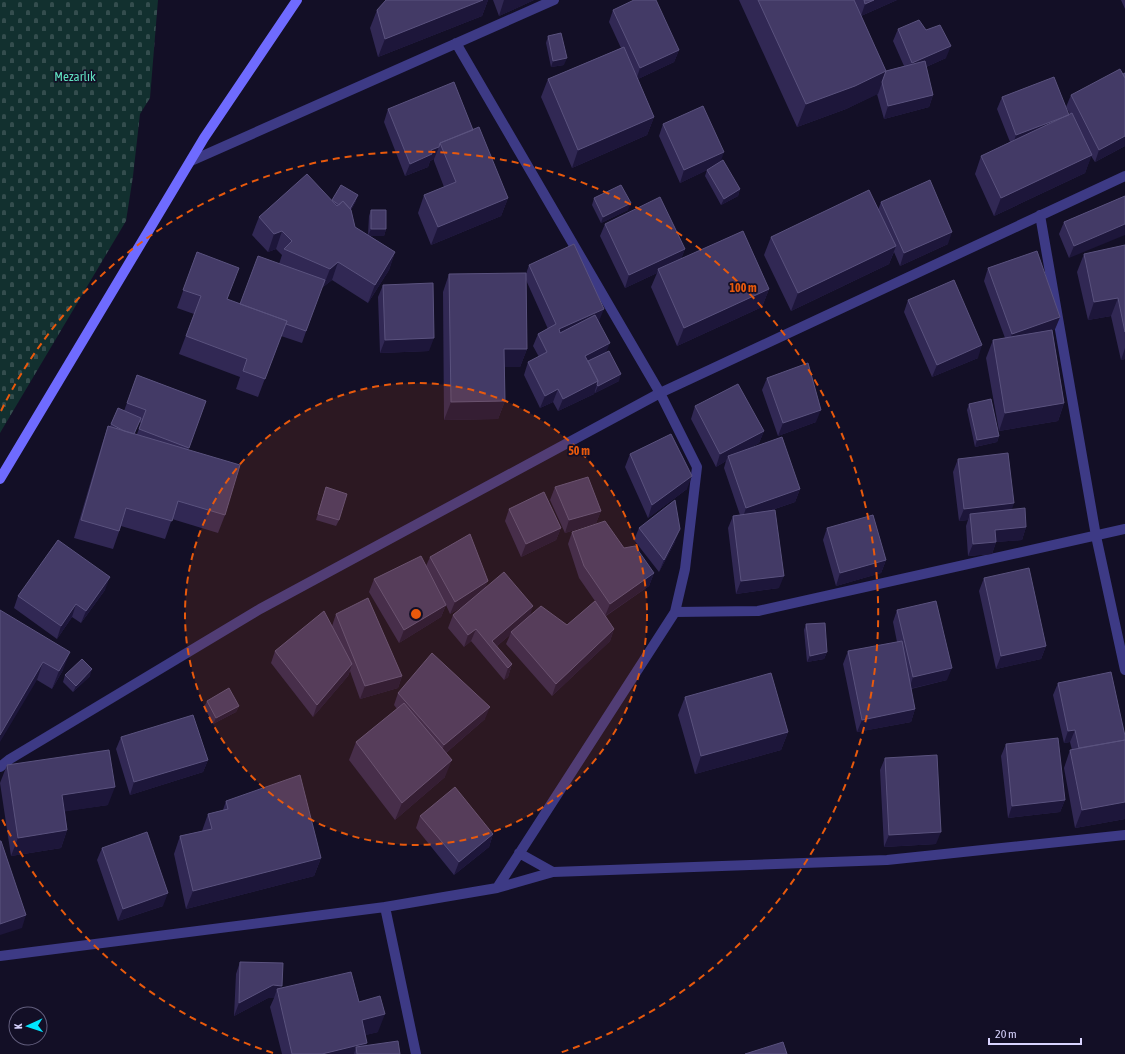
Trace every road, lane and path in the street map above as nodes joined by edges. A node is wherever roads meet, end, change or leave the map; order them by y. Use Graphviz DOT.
graph roads {
  1 [pos="297,0"];
  2 [pos="554,0"];
  3 [pos="456,43"];
  4 [pos="191,160"];
  5 [pos="1125,176"];
  6 [pos="1040,215"];
  7 [pos="660,393"];
  8 [pos="0,477"];
  9 [pos="1125,529"];
  10 [pos="1096,536"];
  11 [pos="675,612"];
  12 [pos="1125,670"];
  13 [pos="0,767"];
  14 [pos="1125,835"];
  15 [pos="519,853"];
  16 [pos="553,872"];
  17 [pos="497,888"];
  18 [pos="385,908"];
  19 [pos="0,956"];
  20 [pos="416,1054"];
  1 -- 4 [label="street"];
  2 -- 3 [label="street"];
  3 -- 4 [label="street"];
  3 -- 7 [label="street"];
  4 -- 8 [label="street"];
  5 -- 6 [label="street"];
  6 -- 7 [label="street"];
  6 -- 10 [label="street"];
  7 -- 11 [label="street"];
  7 -- 13 [label="street"];
  9 -- 10 [label="street"];
  10 -- 11 [label="street"];
  10 -- 12 [label="street"];
  11 -- 15 [label="street"];
  14 -- 16 [label="street"];
  15 -- 16 [label="street"];
  15 -- 17 [label="street"];
  16 -- 17 [label="street"];
  17 -- 18 [label="street"];
  18 -- 19 [label="street"];
  18 -- 20 [label="street"];
}
